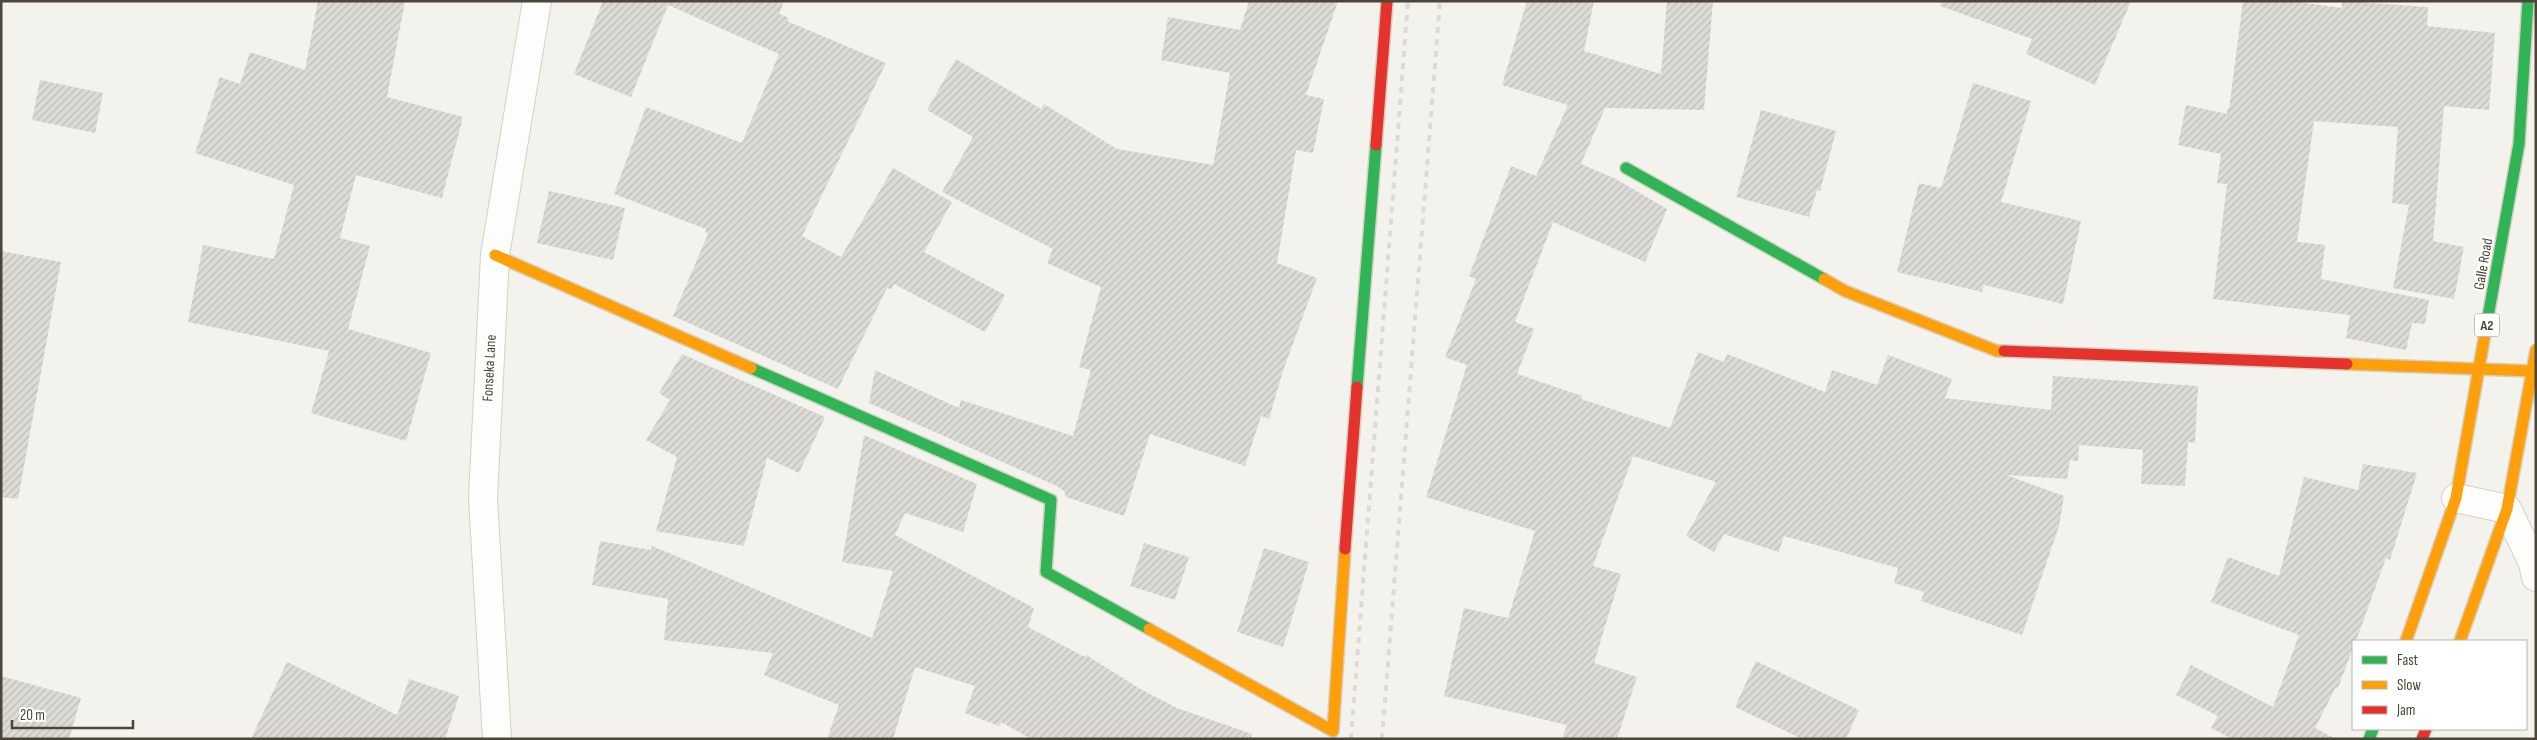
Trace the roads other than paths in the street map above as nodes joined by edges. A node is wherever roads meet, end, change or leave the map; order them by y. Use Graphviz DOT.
graph roads {
  1 [pos="537,1"];
  2 [pos="1388,1"];
  3 [pos="2528,1"];
  4 [pos="1626,168"];
  5 [pos="495,255"];
  6 [pos="2536,350"];
  7 [pos="2479,369"];
  8 [pos="2532,371"];
  9 [pos="2456,498"];
  10 [pos="2507,509"];
  11 [pos="2536,577"];
  12 [pos="2406,640"];
  13 [pos="2460,640"];
  14 [pos="497,739"];
  1 -- 5 [label="street, Fonseka Lane"];
  2 -- 5 [label="main road"];
  3 -- 7 [label="main road, Galle Road / A2"];
  4 -- 7 [label="main road"];
  5 -- 14 [label="street, Fonseka Lane"];
  6 -- 8 [label="main road"];
  7 -- 8 [label="main road"];
  7 -- 9 [label="main road, Galle Road / A2"];
  8 -- 10 [label="main road"];
  9 -- 10 [label="street"];
  9 -- 12 [label="main road, Galle Road / A2"];
  10 -- 11 [label="street"];
  10 -- 13 [label="main road"];
}
